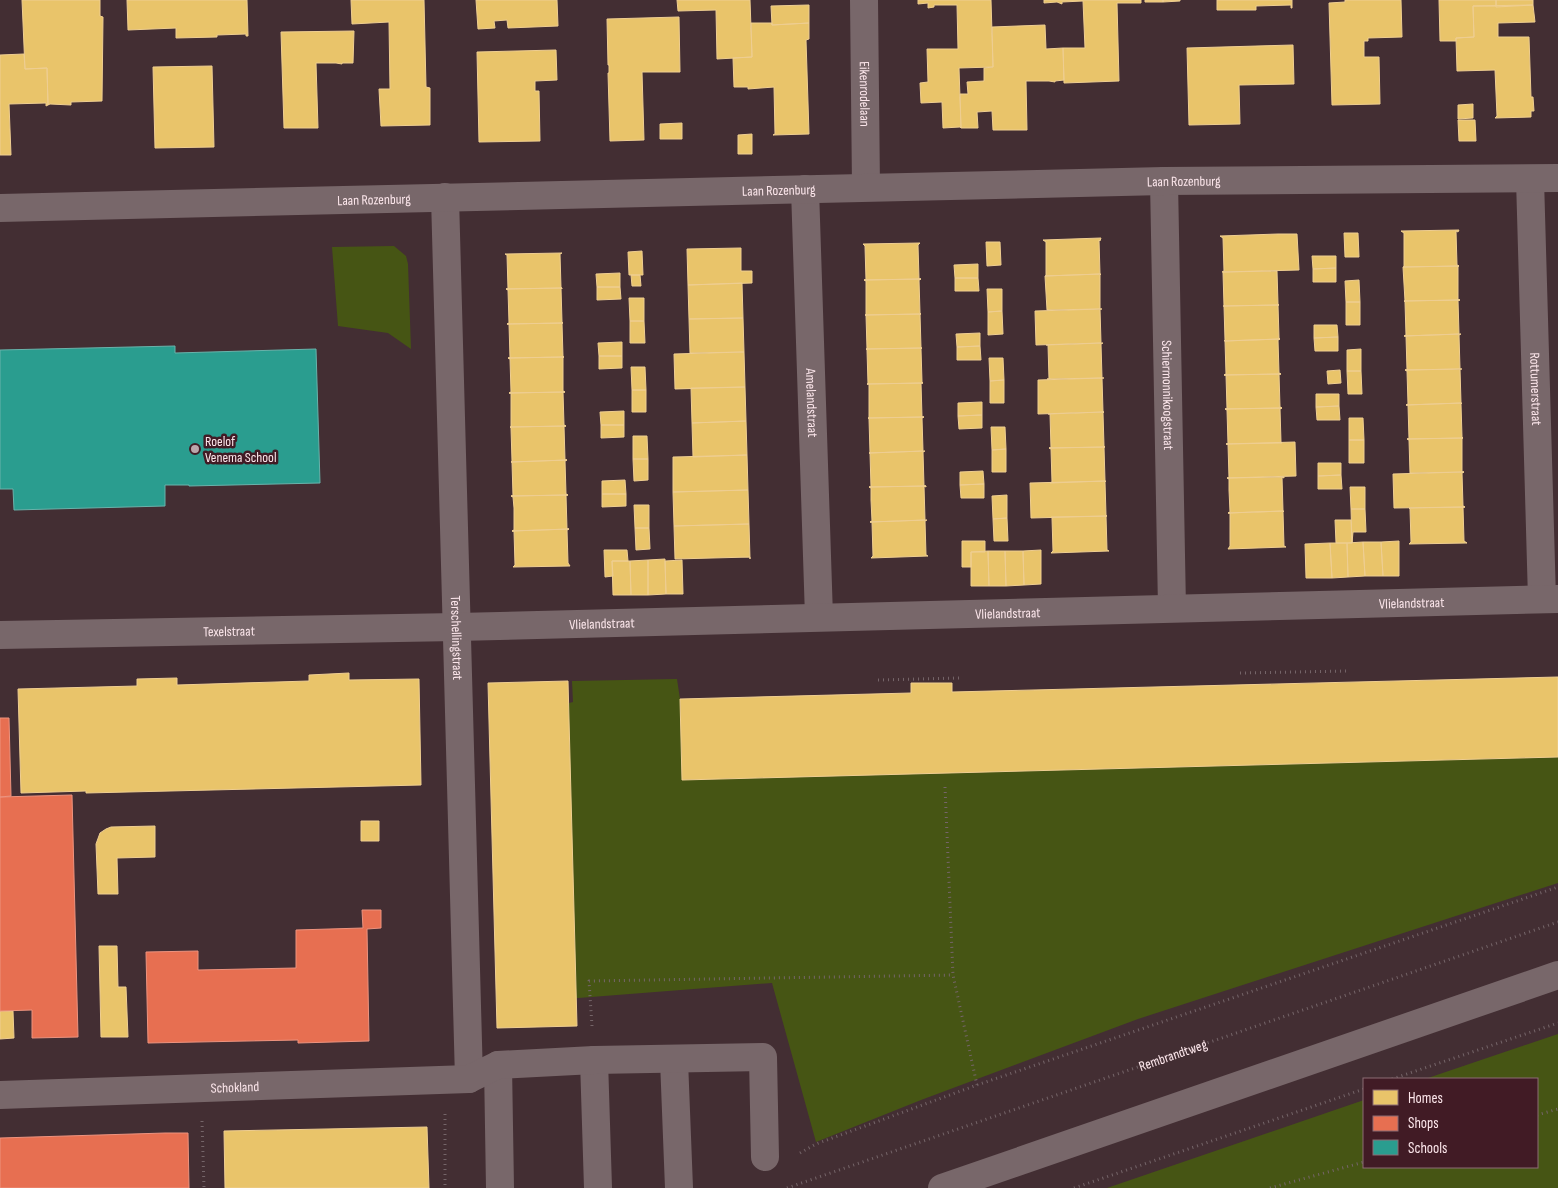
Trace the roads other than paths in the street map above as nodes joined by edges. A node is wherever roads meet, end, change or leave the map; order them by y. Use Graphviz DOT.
graph roads {
  1 [pos="864,0"];
  2 [pos="1558,178"];
  3 [pos="1530,179"];
  4 [pos="1164,181"];
  5 [pos="866,187"];
  6 [pos="805,189"];
  7 [pos="445,197"];
  8 [pos="0,208"];
  9 [pos="1550,599"];
  10 [pos="1172,608"];
  11 [pos="819,617"];
  12 [pos="457,627"];
  13 [pos="0,635"];
  14 [pos="1558,975"];
  15 [pos="594,1060"];
  16 [pos="674,1060"];
  17 [pos="498,1065"];
  18 [pos="457,1079"];
  19 [pos="0,1095"];
  20 [pos="766,1157"];
  21 [pos="500,1188"];
  22 [pos="598,1188"];
  23 [pos="679,1188"];
  24 [pos="942,1188"];
  1 -- 5 [label="street, Eikenrodelaan"];
  2 -- 3 [label="street, Laan Rozenburg"];
  3 -- 4 [label="street, Laan Rozenburg"];
  3 -- 9 [label="street, Rottumerstraat"];
  4 -- 5 [label="street, Laan Rozenburg"];
  4 -- 10 [label="street, Schiermonnikoogstraat"];
  5 -- 6 [label="street, Laan Rozenburg"];
  6 -- 7 [label="street, Laan Rozenburg"];
  6 -- 11 [label="street, Amelandstraat"];
  7 -- 8 [label="street, Laan Rozenburg"];
  7 -- 12 [label="street, Terschellingstraat"];
  9 -- 10 [label="street, Vlielandstraat"];
  10 -- 11 [label="street, Vlielandstraat"];
  11 -- 12 [label="street, Vlielandstraat"];
  12 -- 13 [label="street, Texelstraat"];
  12 -- 18 [label="street, Terschellingstraat"];
  14 -- 24 [label="street"];
  15 -- 16 [label="street"];
  15 -- 17 [label="street"];
  15 -- 22 [label="street"];
  16 -- 20 [label="street"];
  16 -- 23 [label="street"];
  17 -- 18 [label="street"];
  17 -- 21 [label="street"];
  18 -- 19 [label="street, Schokland"];
}
